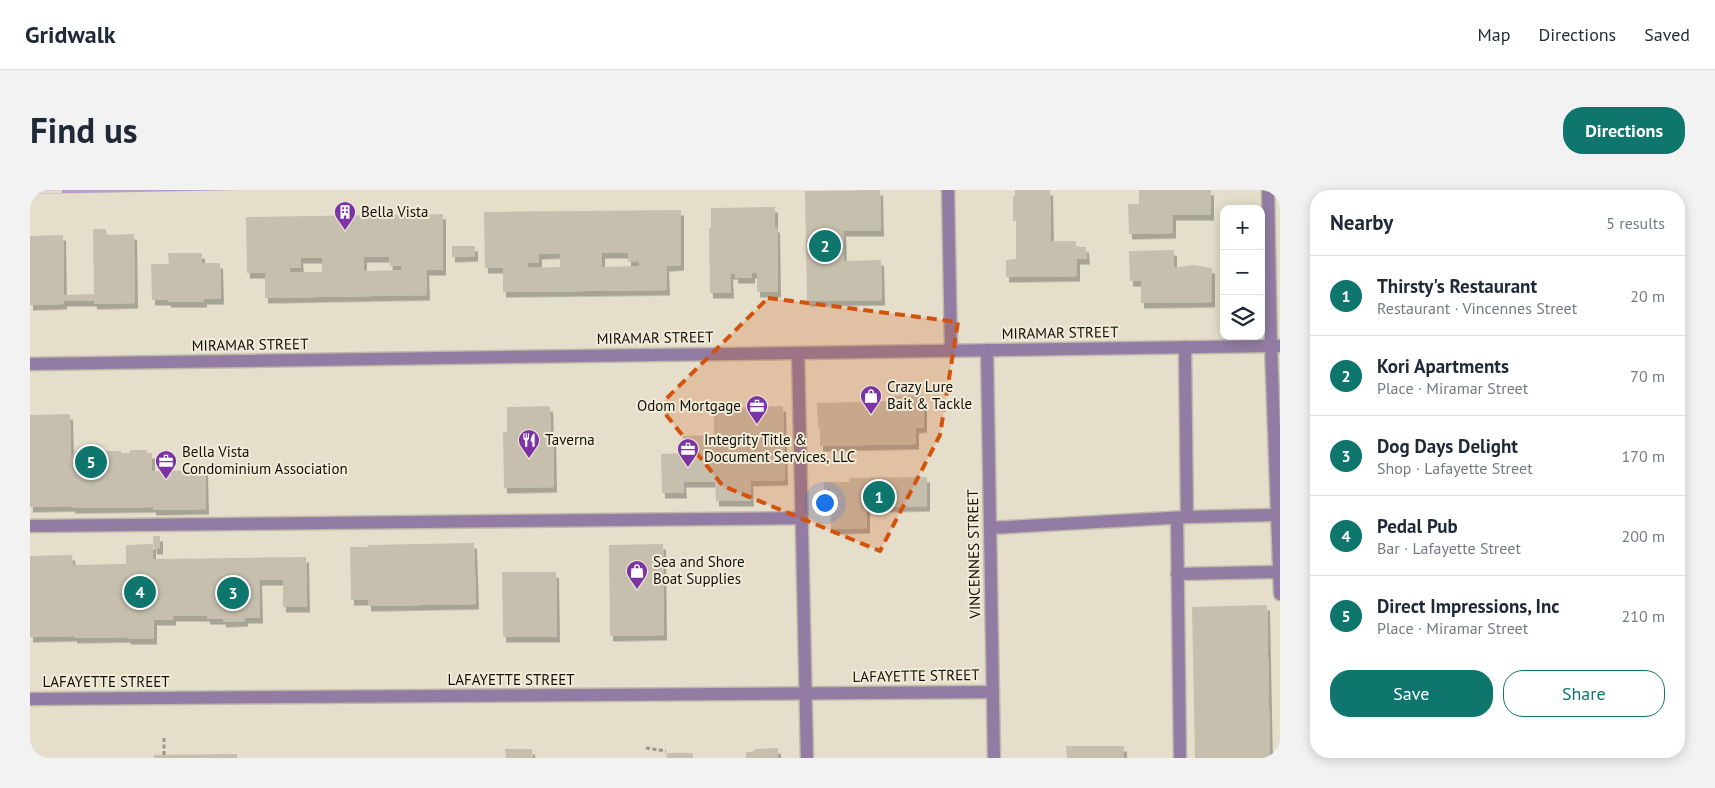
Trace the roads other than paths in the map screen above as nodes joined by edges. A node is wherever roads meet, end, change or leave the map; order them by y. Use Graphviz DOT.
graph roads {
  1 [pos="948,190"];
  2 [pos="1268,190"];
  3 [pos="1276,346"];
  4 [pos="1185,347"];
  5 [pos="951,350"];
  6 [pos="987,350"];
  7 [pos="798,353"];
  8 [pos="30,364"];
  9 [pos="1276,516"];
  10 [pos="802,518"];
  11 [pos="1182,518"];
  12 [pos="30,526"];
  13 [pos="990,528"];
  14 [pos="1278,572"];
  15 [pos="1177,574"];
  16 [pos="1280,594"];
  17 [pos="993,692"];
  18 [pos="806,694"];
  19 [pos="30,699"];
  20 [pos="807,758"];
  21 [pos="994,758"];
  22 [pos="1180,758"];
  1 -- 5 [label="street"];
  2 -- 3 [label="street"];
  3 -- 4 [label="street, MIRAMAR STREET"];
  3 -- 9 [label="street"];
  4 -- 6 [label="street, MIRAMAR STREET"];
  4 -- 11 [label="street"];
  5 -- 6 [label="street, MIRAMAR STREET"];
  5 -- 7 [label="street, MIRAMAR STREET"];
  6 -- 13 [label="street, VINCENNES STREET"];
  7 -- 8 [label="street, MIRAMAR STREET"];
  7 -- 10 [label="street"];
  9 -- 11 [label="street"];
  9 -- 14 [label="street"];
  10 -- 12 [label="street"];
  10 -- 18 [label="street"];
  11 -- 13 [label="street"];
  11 -- 15 [label="street"];
  13 -- 17 [label="street, VINCENNES STREET"];
  14 -- 15 [label="street"];
  14 -- 16 [label="street"];
  15 -- 22 [label="street"];
  17 -- 18 [label="street, LAFAYETTE STREET"];
  17 -- 21 [label="street, VINCENNES STREET"];
  18 -- 19 [label="street, LAFAYETTE STREET"];
  18 -- 20 [label="street"];
}
